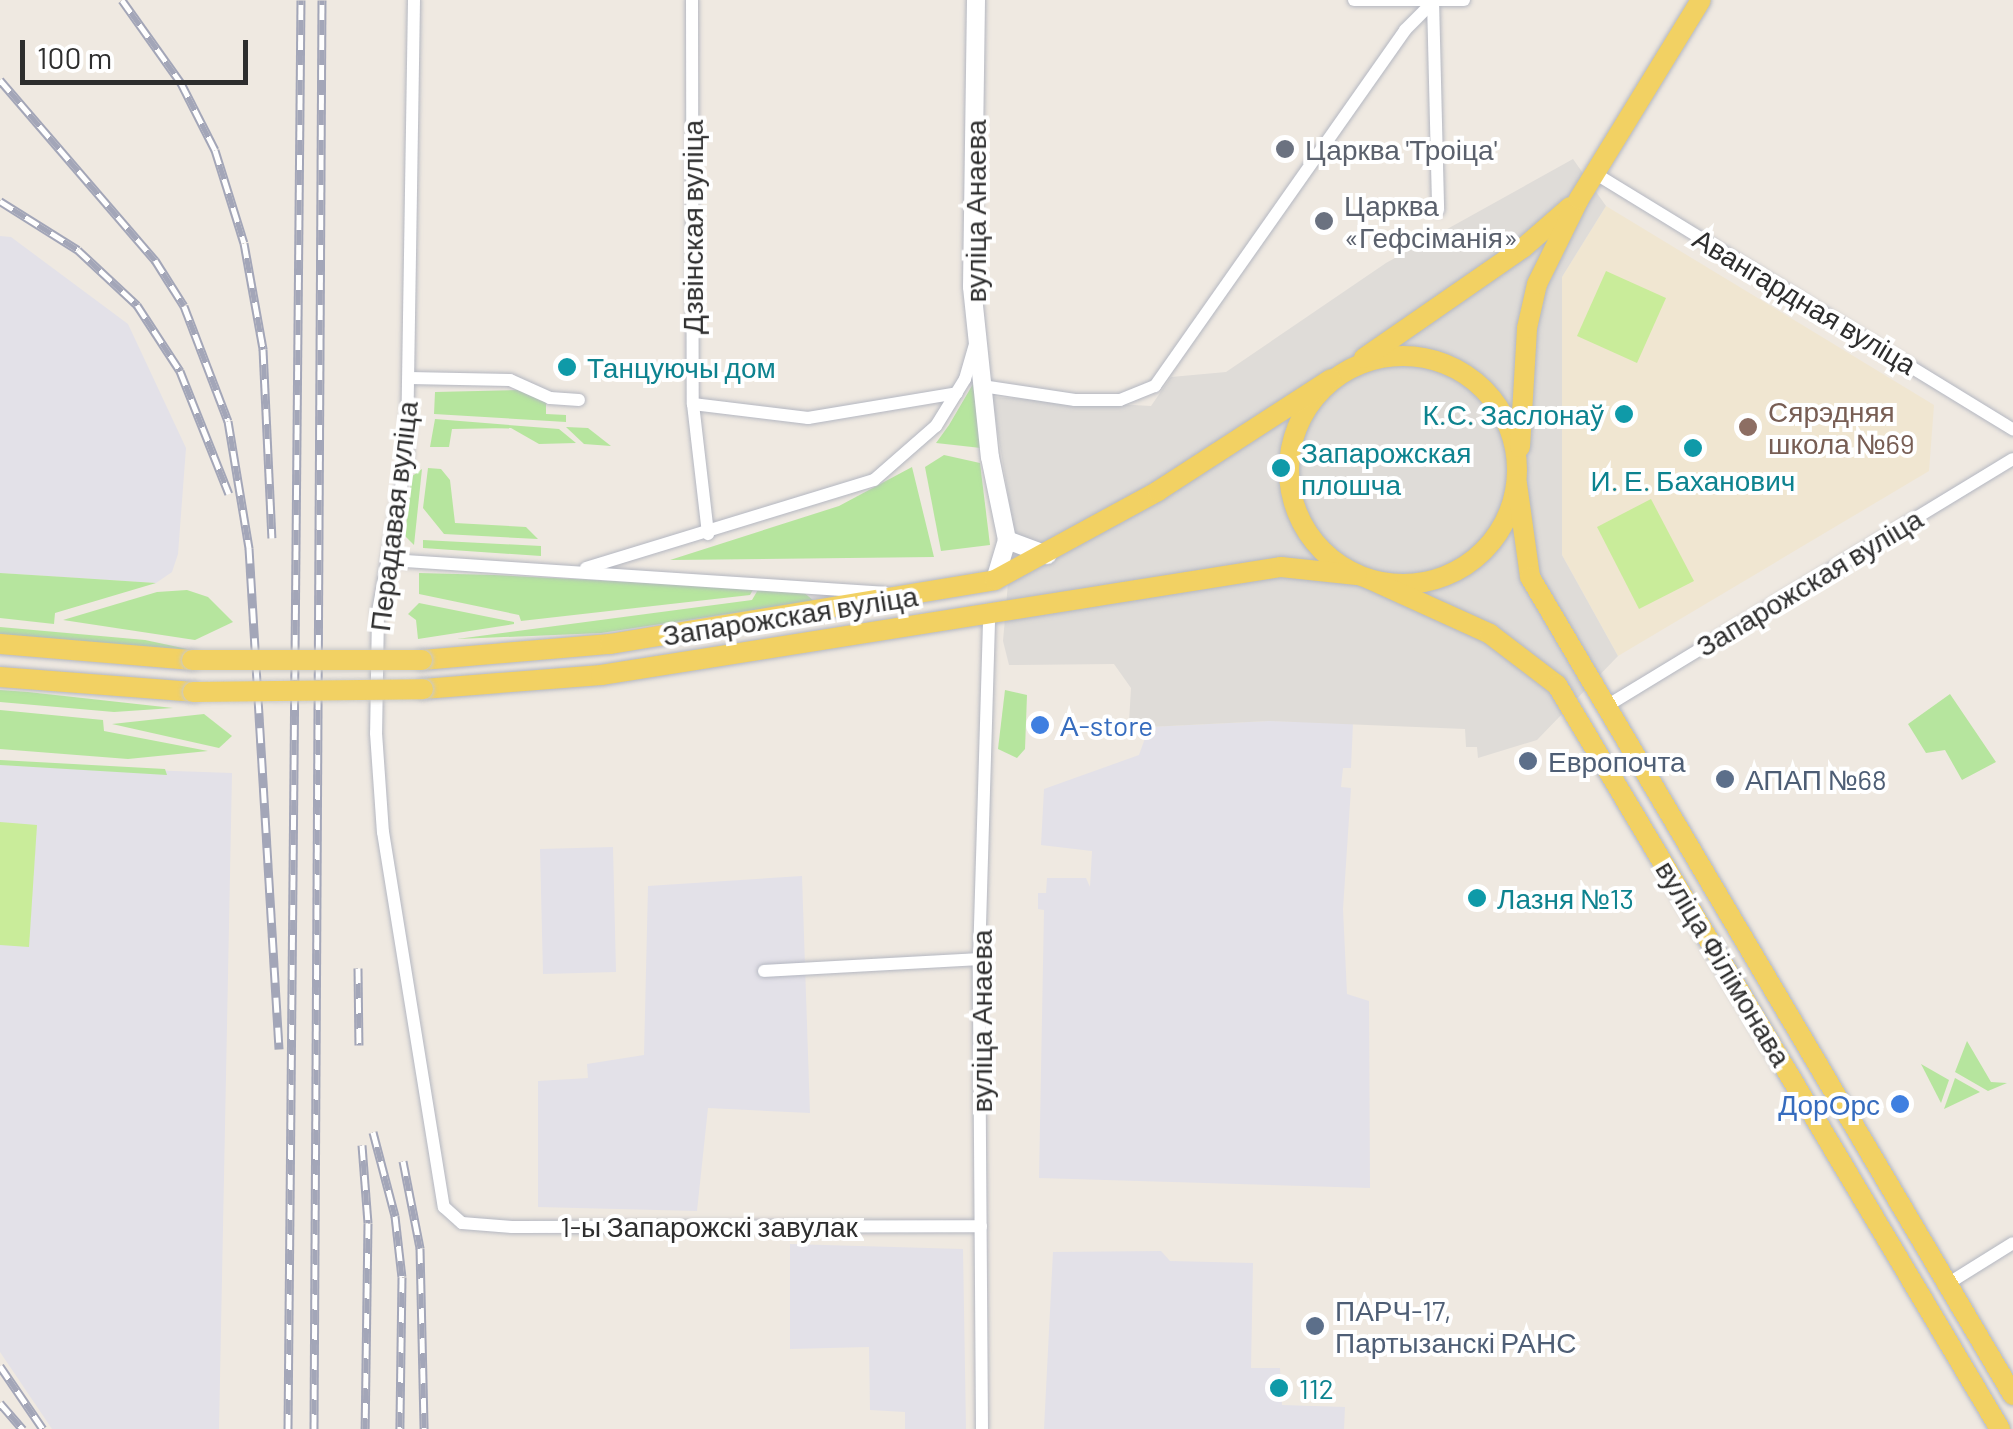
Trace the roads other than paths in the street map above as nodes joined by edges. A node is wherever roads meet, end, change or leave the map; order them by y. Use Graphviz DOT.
graph roads {
  1 [pos="414,0"];
  2 [pos="692,0"];
  3 [pos="976,0"];
  4 [pos="1354,0"];
  5 [pos="1434,0"];
  6 [pos="1464,0"];
  7 [pos="1701,0"];
  8 [pos="1596,174"];
  9 [pos="1579,199"];
  10 [pos="1438,210"];
  11 [pos="976,341"];
  12 [pos="1352,366"];
  13 [pos="409,378"];
  14 [pos="1331,379"];
  15 [pos="982,386"];
  16 [pos="957,393"];
  17 [pos="579,400"];
  18 [pos="693,404"];
  19 [pos="2013,430"];
  20 [pos="2013,458"];
  21 [pos="1518,476"];
  22 [pos="708,534"];
  23 [pos="1007,540"];
  24 [pos="1047,555"];
  25 [pos="388,560"];
  26 [pos="579,571"];
  27 [pos="1363,577"];
  28 [pos="996,580"];
  29 [pos="912,596"];
  30 [pos="989,614"];
  31 [pos="0,644"];
  32 [pos="0,677"];
  33 [pos="1605,707"];
  34 [pos="979,959"];
  35 [pos="764,972"];
  36 [pos="444,1208"];
  37 [pos="982,1226"];
  38 [pos="2013,1243"];
  39 [pos="1949,1282"];
  40 [pos="1984,1346"];
  41 [pos="1958,1362"];
  42 [pos="2013,1395"];
  43 [pos="982,1429"];
  44 [pos="2000,1429"];
  1 -- 13 [label="street, Перадавая вуліца"];
  2 -- 18 [label="street, Дзвінская вуліца"];
  3 -- 11 [label="street, вуліца Анаева"];
  4 -- 5 [label="street"];
  5 -- 6 [label="street"];
  5 -- 10 [label="street"];
  5 -- 15 [label="street"];
  7 -- 8 [label="main road"];
  8 -- 9 [label="main road"];
  8 -- 19 [label="street, Авангардная вуліца"];
  9 -- 12 [label="main road"];
  9 -- 21 [label="main road"];
  11 -- 15 [label="street, вуліца Анаева"];
  11 -- 16 [label="street"];
  12 -- 14 [label="main road"];
  12 -- 21 [label="main road"];
  13 -- 17 [label="street"];
  13 -- 25 [label="street, Перадавая вуліца"];
  14 -- 24 [label="main road, Запарожская вуліца"];
  14 -- 27 [label="main road"];
  15 -- 23 [label="street, вуліца Анаева"];
  16 -- 18 [label="street"];
  16 -- 22 [label="street"];
  18 -- 22 [label="street, Дзвінская вуліца"];
  20 -- 33 [label="street, Запарожская вуліца"];
  21 -- 27 [label="main road"];
  21 -- 33 [label="main road, вуліца Філімонава"];
  22 -- 26 [label="street"];
  23 -- 24 [label="street"];
  23 -- 28 [label="street, вуліца Анаева"];
  24 -- 28 [label="main road, Запарожская вуліца"];
  25 -- 26 [label="street"];
  25 -- 36 [label="street, Перадавая вуліца"];
  26 -- 29 [label="street"];
  27 -- 30 [label="main road, Запарожская вуліца"];
  27 -- 41 [label="main road, вуліца Філімонава"];
  28 -- 29 [label="main road, Запарожская вуліца"];
  29 -- 31 [label="main road, Запарожская вуліца, bridge"];
  30 -- 32 [label="main road, Запарожская вуліца, bridge"];
  30 -- 34 [label="street, вуліца Анаева"];
  33 -- 39 [label="main road, вуліца Філімонава"];
  34 -- 35 [label="street"];
  34 -- 37 [label="street, вуліца Анаева"];
  36 -- 37 [label="street, 1-ы Запарожскі завулак"];
  37 -- 43 [label="street, вуліца Анаева"];
  38 -- 39 [label="street"];
  39 -- 40 [label="main road, вуліца Філімонава"];
  40 -- 41 [label="main road"];
  40 -- 42 [label="main road, вуліца Філімонава"];
  41 -- 44 [label="main road, вуліца Філімонава"];
}
